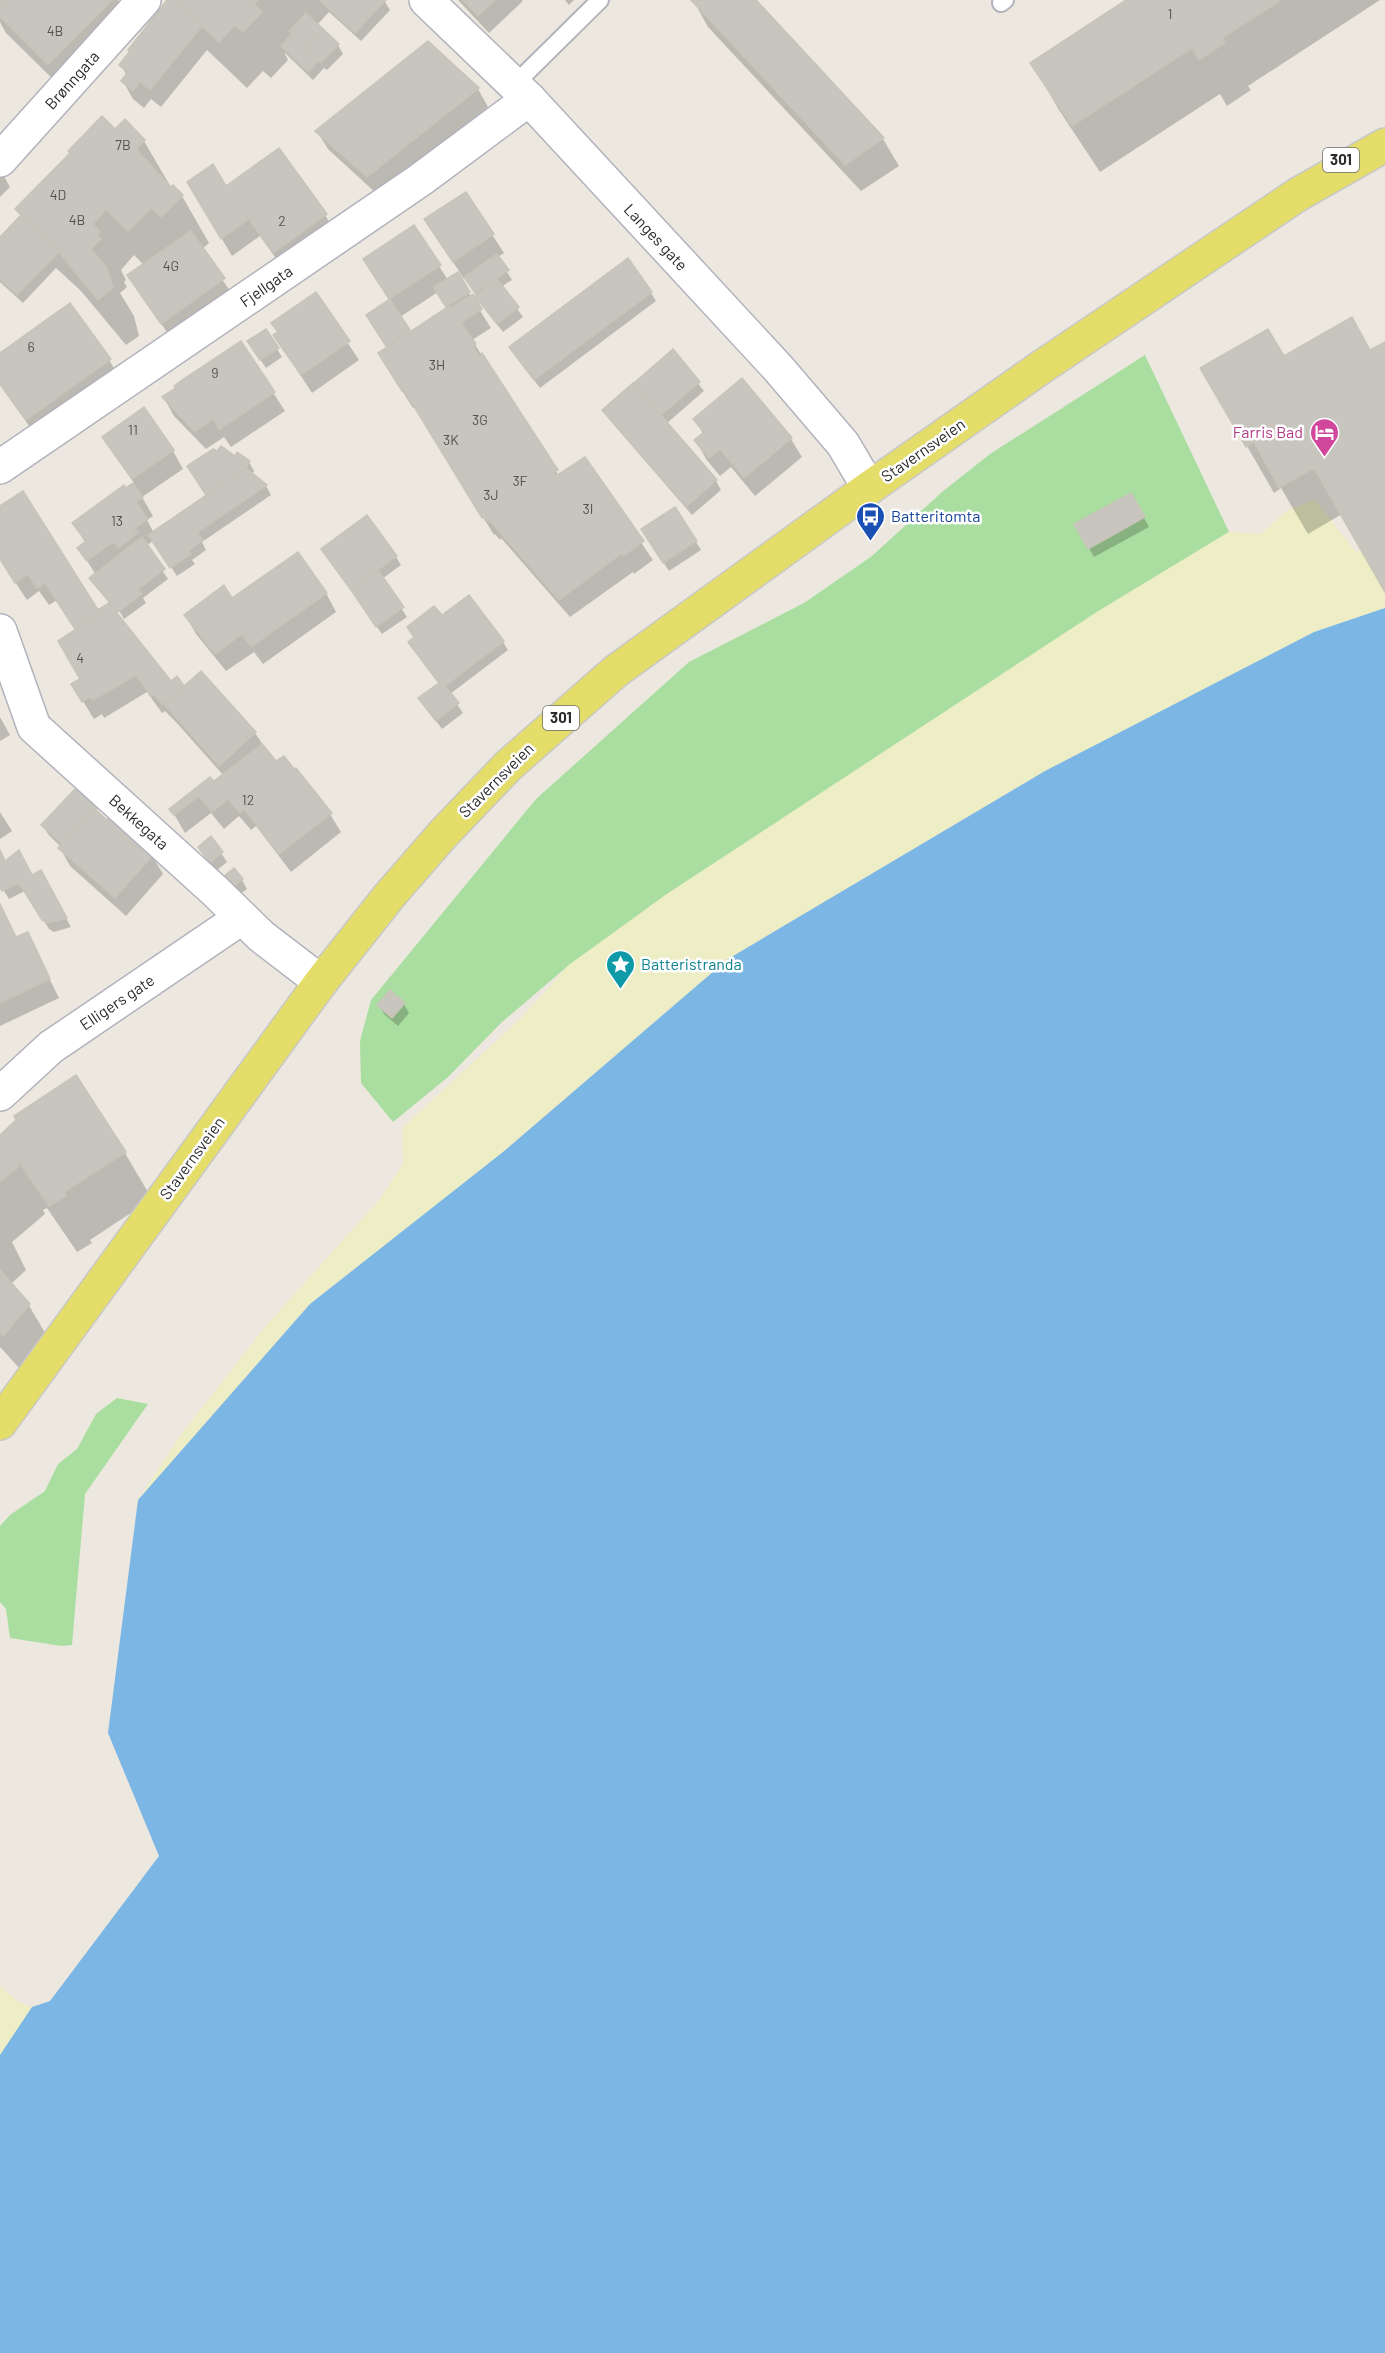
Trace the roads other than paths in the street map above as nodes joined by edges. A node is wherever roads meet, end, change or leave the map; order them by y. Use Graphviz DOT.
graph roads {
  1 [pos="144,0"];
  2 [pos="426,0"];
  3 [pos="600,0"];
  4 [pos="522,92"];
  5 [pos="1385,124"];
  6 [pos="1385,145"];
  7 [pos="4,148"];
  8 [pos="1297,195"];
  9 [pos="1,465"];
  10 [pos="869,488"];
  11 [pos="0,631"];
  12 [pos="241,918"];
  13 [pos="321,982"];
  14 [pos="0,1094"];
  15 [pos="0,1423"];
  1 -- 7 [label="street, Brønngata"];
  2 -- 4 [label="street, Langes gate"];
  3 -- 4 [label="lane"];
  4 -- 9 [label="street, Fjellgata"];
  4 -- 10 [label="street, Langes gate"];
  5 -- 8 [label="main road, Stavernsveien / 301"];
  6 -- 8 [label="main road, Stavernsveien / 301"];
  8 -- 10 [label="main road, Stavernsveien / 301"];
  10 -- 13 [label="main road, Stavernsveien / 301"];
  11 -- 12 [label="street, Bekkegata"];
  12 -- 13 [label="street, Bekkegata"];
  12 -- 14 [label="street, Elligers gate"];
  13 -- 15 [label="main road, Stavernsveien / 301"];
}
